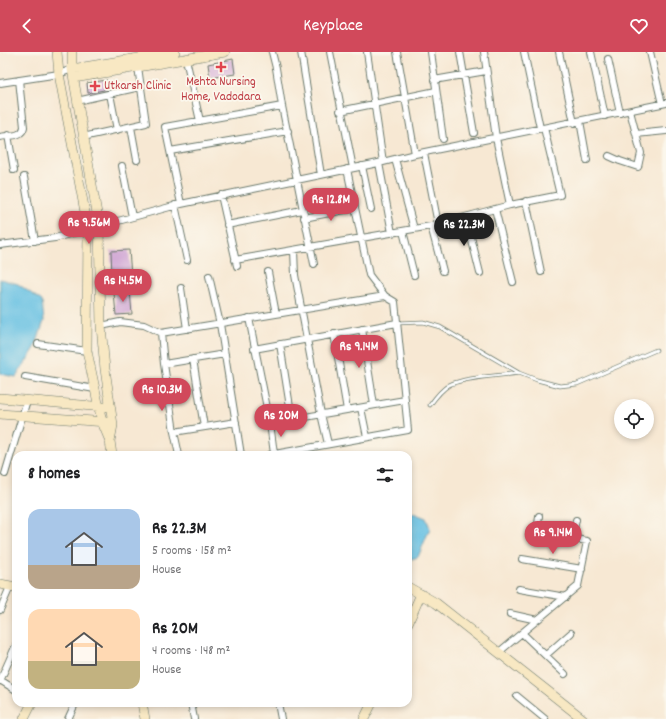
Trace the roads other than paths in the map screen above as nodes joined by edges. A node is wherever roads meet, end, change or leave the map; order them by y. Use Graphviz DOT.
graph roads {
  1 [pos="57,52"];
  2 [pos="72,52"];
  3 [pos="175,52"];
  4 [pos="225,52"];
  5 [pos="272,52"];
  6 [pos="301,52"];
  7 [pos="330,52"];
  8 [pos="367,52"];
  9 [pos="398,52"];
  10 [pos="431,52"];
  11 [pos="460,52"];
  12 [pos="484,52"];
  13 [pos="527,52"];
  14 [pos="559,52"];
  15 [pos="591,52"];
  16 [pos="650,52"];
  17 [pos="190,56"];
  18 [pos="608,59"];
  19 [pos="138,67"];
  20 [pos="486,71"];
  21 [pos="73,73"];
  22 [pos="59,74"];
  23 [pos="464,75"];
  24 [pos="19,80"];
  25 [pos="434,80"];
  26 [pos="0,83"];
  27 [pos="140,87"];
  28 [pos="436,91"];
  29 [pos="110,94"];
  30 [pos="405,98"];
  31 [pos="77,101"];
  32 [pos="375,104"];
  33 [pos="664,104"];
  34 [pos="282,106"];
  35 [pos="340,111"];
  36 [pos="630,111"];
  37 [pos="620,113"];
  38 [pos="605,116"];
  39 [pos="200,121"];
  40 [pos="577,122"];
  41 [pos="131,127"];
  42 [pos="542,128"];
  43 [pos="117,130"];
  44 [pos="288,131"];
  45 [pos="666,131"];
  46 [pos="474,133"];
  47 [pos="636,134"];
  48 [pos="8,136"];
  49 [pos="0,137"];
  50 [pos="84,137"];
  51 [pos="496,138"];
  52 [pos="443,139"];
  53 [pos="170,151"];
  54 [pos="424,153"];
  55 [pos="415,154"];
  56 [pos="609,156"];
  57 [pos="395,159"];
  58 [pos="137,160"];
  59 [pos="587,160"];
  60 [pos="381,162"];
  61 [pos="122,166"];
  62 [pos="362,166"];
  63 [pos="350,169"];
  64 [pos="14,170"];
  65 [pos="321,175"];
  66 [pos="24,177"];
  67 [pos="297,179"];
  68 [pos="221,195"];
  69 [pos="526,201"];
  70 [pos="178,204"];
  71 [pos="510,205"];
  72 [pos="355,208"];
  73 [pos="371,209"];
  74 [pos="495,209"];
  75 [pos="302,210"];
  76 [pos="132,217"];
  77 [pos="466,217"];
  78 [pos="304,218"];
  79 [pos="438,224"];
  80 [pos="99,225"];
  81 [pos="227,225"];
  82 [pos="431,226"];
  83 [pos="88,228"];
  84 [pos="414,229"];
  85 [pos="403,231"];
  86 [pos="392,233"];
  87 [pos="361,239"];
  88 [pos="35,241"];
  89 [pos="0,245"];
  90 [pos="310,247"];
  91 [pos="294,250"];
  92 [pos="187,260"];
  93 [pos="314,264"];
  94 [pos="443,271"];
  95 [pos="268,272"];
  96 [pos="541,272"];
  97 [pos="480,273"];
  98 [pos="414,275"];
  99 [pos="209,276"];
  100 [pos="513,282"];
  101 [pos="181,288"];
  102 [pos="385,296"];
  103 [pos="302,309"];
  104 [pos="276,314"];
  105 [pos="249,318"];
  106 [pos="397,323"];
  107 [pos="220,324"];
  108 [pos="101,326"];
  109 [pos="187,329"];
  110 [pos="362,329"];
  111 [pos="161,333"];
  112 [pos="334,334"];
  113 [pos="307,339"];
  114 [pos="38,344"];
  115 [pos="280,344"];
  116 [pos="254,349"];
  117 [pos="656,350"];
  118 [pos="87,351"];
  119 [pos="225,354"];
  120 [pos="193,359"];
  121 [pos="164,364"];
  122 [pos="519,373"];
  123 [pos="25,377"];
  124 [pos="95,389"];
  125 [pos="0,398"];
  126 [pos="27,400"];
  127 [pos="404,400"];
  128 [pos="374,405"];
  129 [pos="430,405"];
  130 [pos="99,407"];
  131 [pos="111,407"];
  132 [pos="361,408"];
  133 [pos="347,410"];
  134 [pos="0,414"];
  135 [pos="321,414"];
  136 [pos="22,416"];
  137 [pos="292,419"];
  138 [pos="102,422"];
  139 [pos="236,422"];
  140 [pos="113,423"];
  141 [pos="270,423"];
  142 [pos="204,427"];
  143 [pos="174,432"];
  144 [pos="366,437"];
  145 [pos="110,441"];
  146 [pos="328,444"];
  147 [pos="12,451"];
  148 [pos="111,451"];
  149 [pos="178,451"];
  150 [pos="240,451"];
  151 [pos="271,451"];
  152 [pos="292,451"];
  153 [pos="12,452"];
  154 [pos="6,474"];
  155 [pos="539,516"];
  156 [pos="576,520"];
  157 [pos="572,538"];
  158 [pos="522,559"];
  159 [pos="582,569"];
  160 [pos="0,584"];
  161 [pos="12,587"];
  162 [pos="12,589"];
  163 [pos="412,589"];
  164 [pos="520,589"];
  165 [pos="421,594"];
  166 [pos="566,597"];
  167 [pos="0,610"];
  168 [pos="510,614"];
  169 [pos="412,615"];
  170 [pos="537,620"];
  171 [pos="522,633"];
  172 [pos="571,633"];
  173 [pos="499,652"];
  174 [pos="12,654"];
  175 [pos="546,655"];
  176 [pos="565,674"];
  177 [pos="0,680"];
  178 [pos="12,688"];
  179 [pos="517,696"];
  180 [pos="30,707"];
  181 [pos="74,707"];
  182 [pos="143,707"];
  183 [pos="192,707"];
  184 [pos="279,707"];
  185 [pos="370,707"];
  186 [pos="24,719"];
  187 [pos="68,719"];
  188 [pos="145,719"];
  189 [pos="194,719"];
  190 [pos="281,719"];
  191 [pos="364,719"];
  192 [pos="544,719"];
  193 [pos="583,719"];
  1 -- 22 [label="main road"];
  2 -- 21 [label="main road"];
  3 -- 21 [label="main road"];
  4 -- 17 [label="main road"];
  5 -- 34 [label="street"];
  6 -- 65 [label="street"];
  7 -- 35 [label="street"];
  8 -- 32 [label="street"];
  9 -- 30 [label="street"];
  10 -- 25 [label="street"];
  11 -- 23 [label="street"];
  12 -- 20 [label="street"];
  13 -- 42 [label="street"];
  14 -- 40 [label="street"];
  15 -- 38 [label="street"];
  16 -- 33 [label="street"];
  17 -- 19 [label="main road"];
  17 -- 39 [label="street"];
  18 -- 37 [label="street"];
  19 -- 21 [label="main road"];
  19 -- 27 [label="street"];
  20 -- 23 [label="street"];
  20 -- 51 [label="street"];
  21 -- 22 [label="street"];
  21 -- 31 [label="main road"];
  22 -- 24 [label="street"];
  22 -- 83 [label="main road"];
  23 -- 25 [label="street"];
  23 -- 46 [label="street"];
  24 -- 26 [label="street"];
  24 -- 48 [label="street"];
  25 -- 28 [label="street"];
  27 -- 29 [label="street"];
  27 -- 41 [label="street"];
  28 -- 30 [label="street"];
  28 -- 52 [label="street"];
  29 -- 31 [label="street"];
  29 -- 43 [label="street"];
  30 -- 32 [label="street"];
  30 -- 55 [label="street"];
  31 -- 50 [label="main road"];
  32 -- 35 [label="street"];
  32 -- 60 [label="street"];
  33 -- 36 [label="street"];
  34 -- 39 [label="street"];
  34 -- 44 [label="street"];
  35 -- 63 [label="street"];
  36 -- 37 [label="street"];
  36 -- 47 [label="street"];
  37 -- 38 [label="street"];
  38 -- 40 [label="street"];
  39 -- 53 [label="street"];
  40 -- 42 [label="street"];
  40 -- 59 [label="street"];
  41 -- 43 [label="street"];
  41 -- 58 [label="street"];
  42 -- 51 [label="street"];
  42 -- 69 [label="street"];
  43 -- 50 [label="street"];
  44 -- 53 [label="street"];
  44 -- 67 [label="street"];
  45 -- 47 [label="street"];
  47 -- 56 [label="street"];
  48 -- 49 [label="street"];
  48 -- 64 [label="street"];
  50 -- 80 [label="main road"];
  51 -- 54 [label="street"];
  51 -- 71 [label="street"];
  53 -- 70 [label="street"];
  54 -- 55 [label="street"];
  54 -- 79 [label="street"];
  55 -- 57 [label="street"];
  57 -- 60 [label="street"];
  57 -- 84 [label="street"];
  60 -- 62 [label="street"];
  60 -- 86 [label="street"];
  61 -- 76 [label="street"];
  62 -- 63 [label="street"];
  62 -- 73 [label="street"];
  63 -- 65 [label="street"];
  63 -- 72 [label="street"];
  65 -- 67 [label="street"];
  66 -- 88 [label="street"];
  67 -- 68 [label="street"];
  67 -- 75 [label="street"];
  68 -- 70 [label="street"];
  68 -- 81 [label="street"];
  69 -- 71 [label="street"];
  69 -- 96 [label="street"];
  70 -- 76 [label="street"];
  70 -- 92 [label="street"];
  71 -- 74 [label="street"];
  72 -- 78 [label="street"];
  72 -- 87 [label="street"];
  74 -- 77 [label="street"];
  74 -- 100 [label="street"];
  75 -- 78 [label="street"];
  75 -- 81 [label="street"];
  76 -- 80 [label="street"];
  77 -- 79 [label="street"];
  77 -- 97 [label="street"];
  78 -- 90 [label="street"];
  79 -- 82 [label="street"];
  80 -- 83 [label="street"];
  80 -- 108 [label="main road"];
  81 -- 91 [label="street"];
  82 -- 84 [label="street"];
  82 -- 94 [label="street"];
  83 -- 88 [label="street"];
  83 -- 118 [label="main road"];
  84 -- 85 [label="street"];
  85 -- 86 [label="street"];
  85 -- 98 [label="street"];
  86 -- 87 [label="street"];
  87 -- 90 [label="street"];
  87 -- 102 [label="street"];
  88 -- 89 [label="street"];
  90 -- 91 [label="street"];
  90 -- 93 [label="street"];
  91 -- 103 [label="street"];
  95 -- 104 [label="street"];
  99 -- 107 [label="street"];
  101 -- 109 [label="street"];
  102 -- 103 [label="street"];
  102 -- 106 [label="street"];
  103 -- 104 [label="street"];
  103 -- 113 [label="street"];
  104 -- 105 [label="street"];
  105 -- 107 [label="street"];
  105 -- 116 [label="street"];
  106 -- 110 [label="street"];
  106 -- 122 [label="lane"];
  106 -- 127 [label="street"];
  107 -- 109 [label="street"];
  107 -- 119 [label="street"];
  108 -- 111 [label="street"];
  108 -- 131 [label="main road"];
  109 -- 111 [label="street"];
  110 -- 112 [label="street"];
  110 -- 128 [label="street"];
  111 -- 121 [label="street"];
  112 -- 113 [label="street"];
  112 -- 133 [label="street"];
  113 -- 115 [label="street"];
  113 -- 135 [label="street"];
  114 -- 118 [label="street"];
  115 -- 116 [label="street"];
  115 -- 137 [label="street"];
  116 -- 141 [label="street"];
  117 -- 122 [label="lane"];
  118 -- 124 [label="main road"];
  119 -- 120 [label="street"];
  119 -- 139 [label="street"];
  120 -- 121 [label="street"];
  120 -- 142 [label="street"];
  121 -- 143 [label="street"];
  122 -- 129 [label="lane"];
  123 -- 124 [label="street"];
  124 -- 130 [label="main road"];
  125 -- 126 [label="main road"];
  126 -- 130 [label="main road"];
  126 -- 136 [label="street"];
  127 -- 128 [label="street"];
  127 -- 144 [label="street"];
  128 -- 132 [label="street"];
  130 -- 131 [label="main road"];
  130 -- 138 [label="main road"];
  131 -- 140 [label="main road"];
  132 -- 133 [label="street"];
  132 -- 144 [label="street"];
  133 -- 135 [label="street"];
  134 -- 136 [label="main road"];
  135 -- 137 [label="street"];
  135 -- 146 [label="street"];
  136 -- 138 [label="main road"];
  136 -- 147 [label="street"];
  137 -- 141 [label="street"];
  138 -- 140 [label="main road"];
  138 -- 145 [label="main road"];
  139 -- 142 [label="street"];
  139 -- 150 [label="street"];
  140 -- 145 [label="main road"];
  141 -- 151 [label="street"];
  142 -- 143 [label="street"];
  143 -- 149 [label="street"];
  144 -- 146 [label="street"];
  145 -- 148 [label="main road"];
  146 -- 152 [label="street"];
  153 -- 154 [label="street"];
  155 -- 157 [label="street"];
  156 -- 157 [label="street"];
  157 -- 159 [label="street"];
  158 -- 159 [label="street"];
  159 -- 166 [label="street"];
  160 -- 161 [label="main road"];
  162 -- 167 [label="street"];
  163 -- 165 [label="main road"];
  164 -- 166 [label="street"];
  165 -- 169 [label="main road"];
  165 -- 173 [label="main road"];
  166 -- 170 [label="street"];
  168 -- 170 [label="street"];
  170 -- 171 [label="street"];
  171 -- 173 [label="street"];
  171 -- 175 [label="street"];
  172 -- 175 [label="street"];
  173 -- 193 [label="main road"];
  174 -- 177 [label="street"];
  175 -- 176 [label="street"];
  177 -- 178 [label="street"];
  179 -- 192 [label="street"];
  180 -- 186 [label="main road"];
  181 -- 187 [label="street"];
  182 -- 188 [label="main road"];
  183 -- 189 [label="street"];
  184 -- 190 [label="street"];
  185 -- 191 [label="main road"];
}
